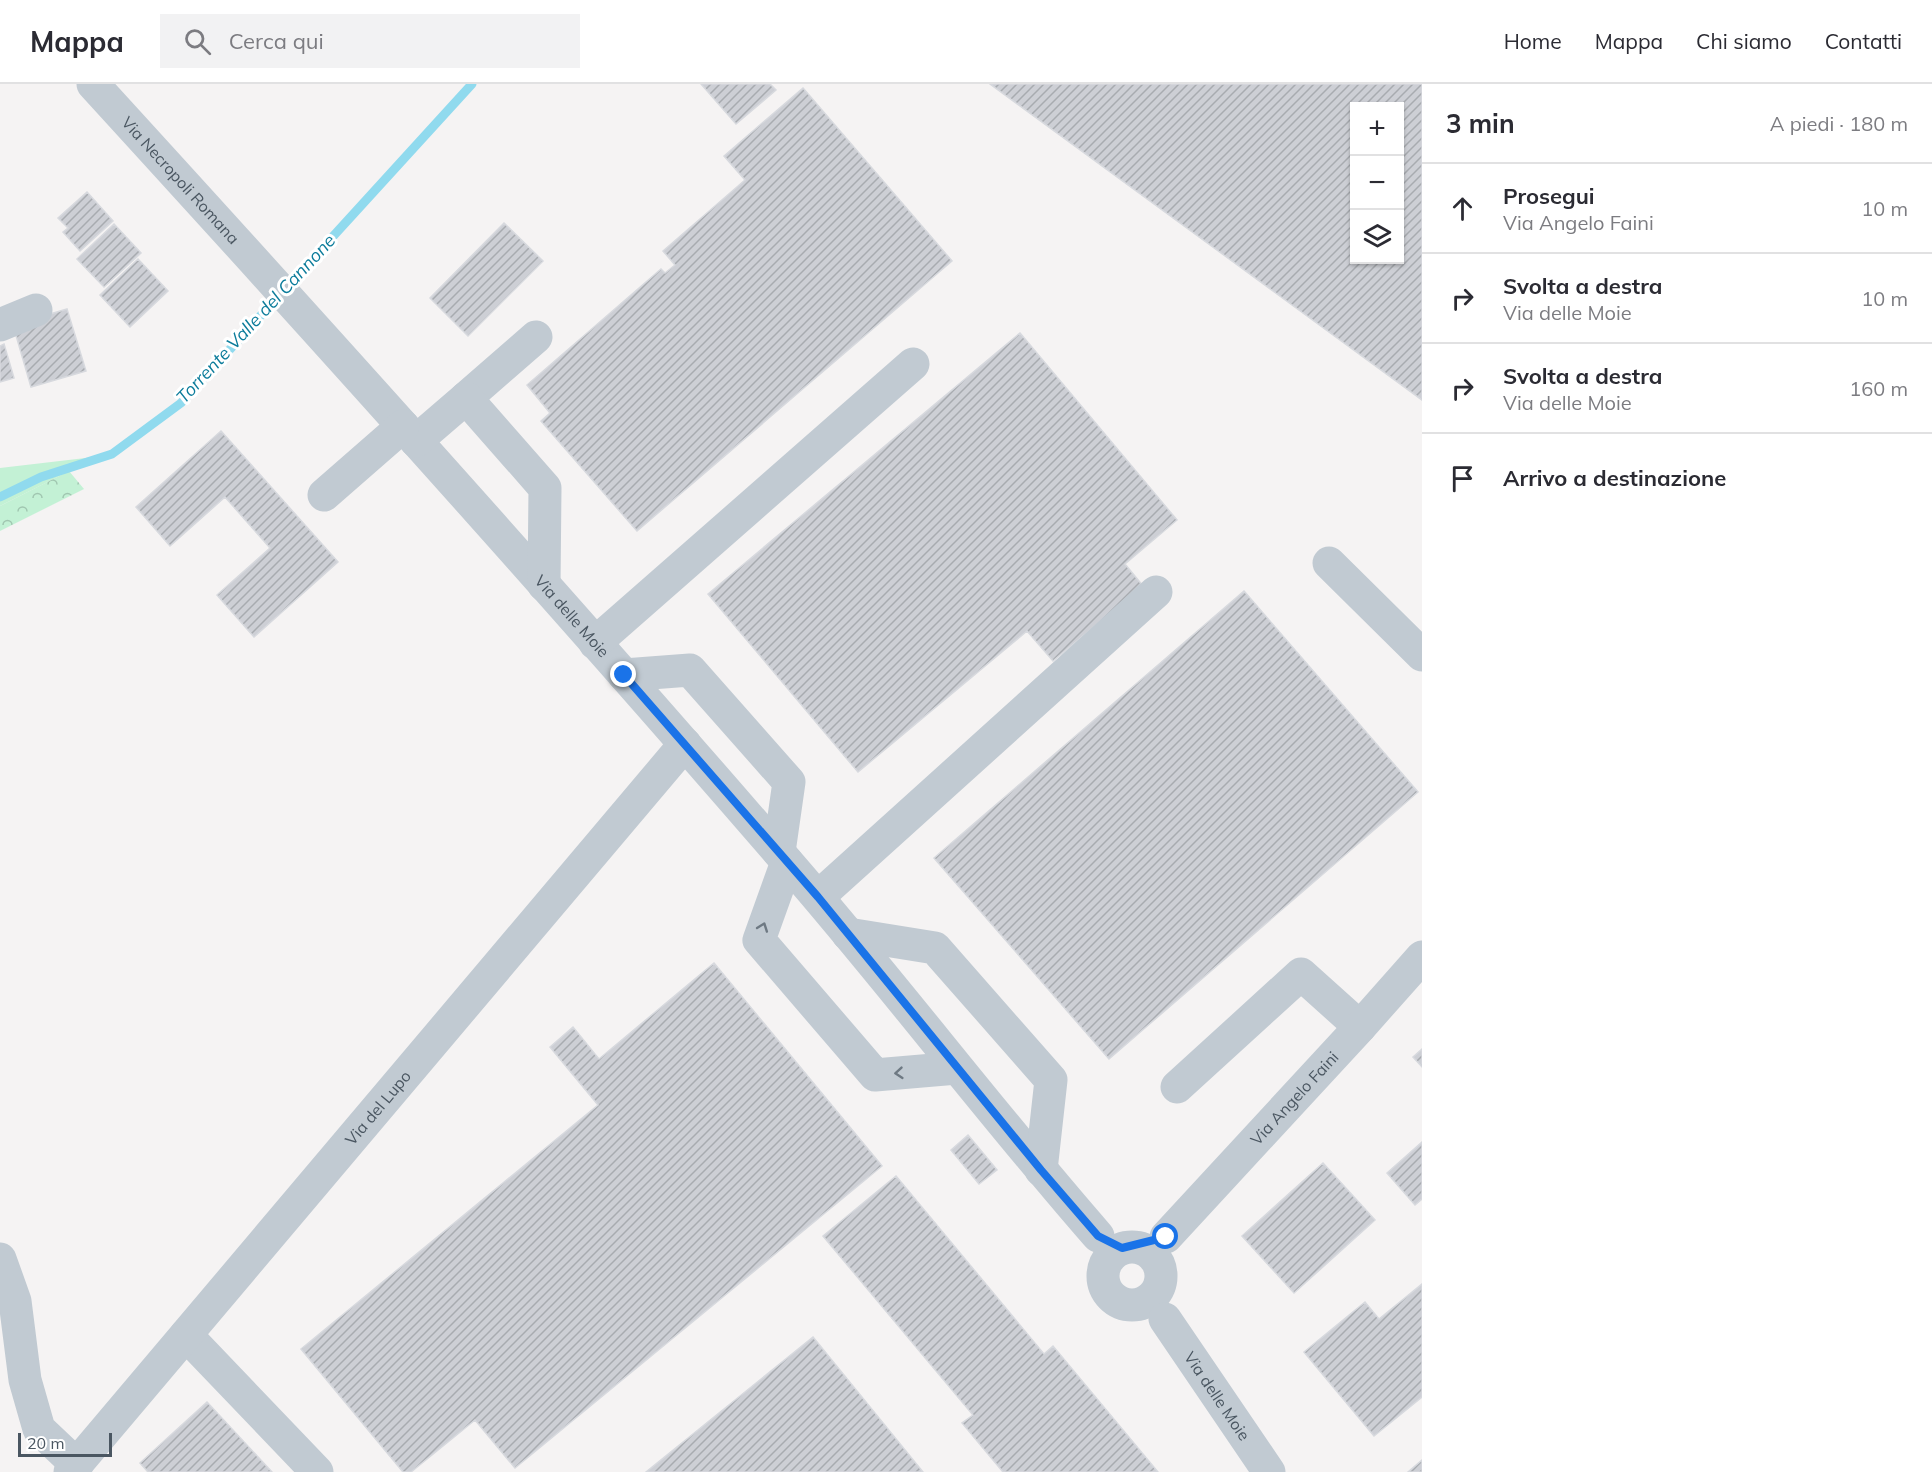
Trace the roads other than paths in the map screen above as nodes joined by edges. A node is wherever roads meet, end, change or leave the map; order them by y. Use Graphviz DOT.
graph roads {
  1 [pos="93,84"];
  2 [pos="270,277"];
  3 [pos="36,310"];
  4 [pos="0,325"];
  5 [pos="536,337"];
  6 [pos="914,364"];
  7 [pos="466,398"];
  8 [pos="410,433"];
  9 [pos="324,495"];
  10 [pos="1329,563"];
  11 [pos="544,585"];
  12 [pos="1156,592"];
  13 [pos="595,643"];
  14 [pos="1422,655"];
  15 [pos="624,675"];
  16 [pos="685,744"];
  17 [pos="783,857"];
  18 [pos="818,897"];
  19 [pos="848,934"];
  20 [pos="1422,957"];
  21 [pos="1360,1026"];
  22 [pos="957,1068"];
  23 [pos="1177,1087"];
  24 [pos="1041,1170"];
  25 [pos="1166,1237"];
  26 [pos="1114,1248"];
  27 [pos="0,1259"];
  28 [pos="1156,1296"];
  29 [pos="186,1335"];
  30 [pos="74,1468"];
  31 [pos="317,1472"];
  32 [pos="1269,1472"];
  1 -- 2 [label="street, Via Necropoli Romana"];
  2 -- 8 [label="street, Via delle Moie"];
  3 -- 4 [label="street"];
  5 -- 7 [label="street"];
  6 -- 13 [label="street"];
  7 -- 8 [label="street"];
  7 -- 11 [label="street"];
  8 -- 9 [label="street"];
  8 -- 11 [label="street, Via delle Moie"];
  10 -- 14 [label="street"];
  11 -- 13 [label="street, Via delle Moie"];
  12 -- 18 [label="street"];
  13 -- 15 [label="street, Via delle Moie"];
  15 -- 16 [label="street, Via delle Moie"];
  15 -- 17 [label="street"];
  16 -- 17 [label="street, Via delle Moie"];
  16 -- 29 [label="street, Via del Lupo"];
  17 -- 18 [label="street, Via delle Moie"];
  22 -- 17 [label="street, one-way"];
  18 -- 19 [label="street, Via delle Moie"];
  19 -- 22 [label="street, Via delle Moie"];
  19 -- 24 [label="street"];
  20 -- 21 [label="street, Via Angelo Faini"];
  21 -- 23 [label="street"];
  21 -- 25 [label="street, Via Angelo Faini"];
  22 -- 24 [label="street, Via delle Moie"];
  24 -- 26 [label="street, Via delle Moie"];
  25 -- 26 [label="street"];
  25 -- 28 [label="street"];
  26 -- 28 [label="street, Via delle Moie"];
  26 -- 28 [label="street"];
  27 -- 30 [label="street"];
  28 -- 32 [label="street, Via delle Moie"];
  29 -- 30 [label="street, Via del Lupo"];
  29 -- 31 [label="street"];
}
